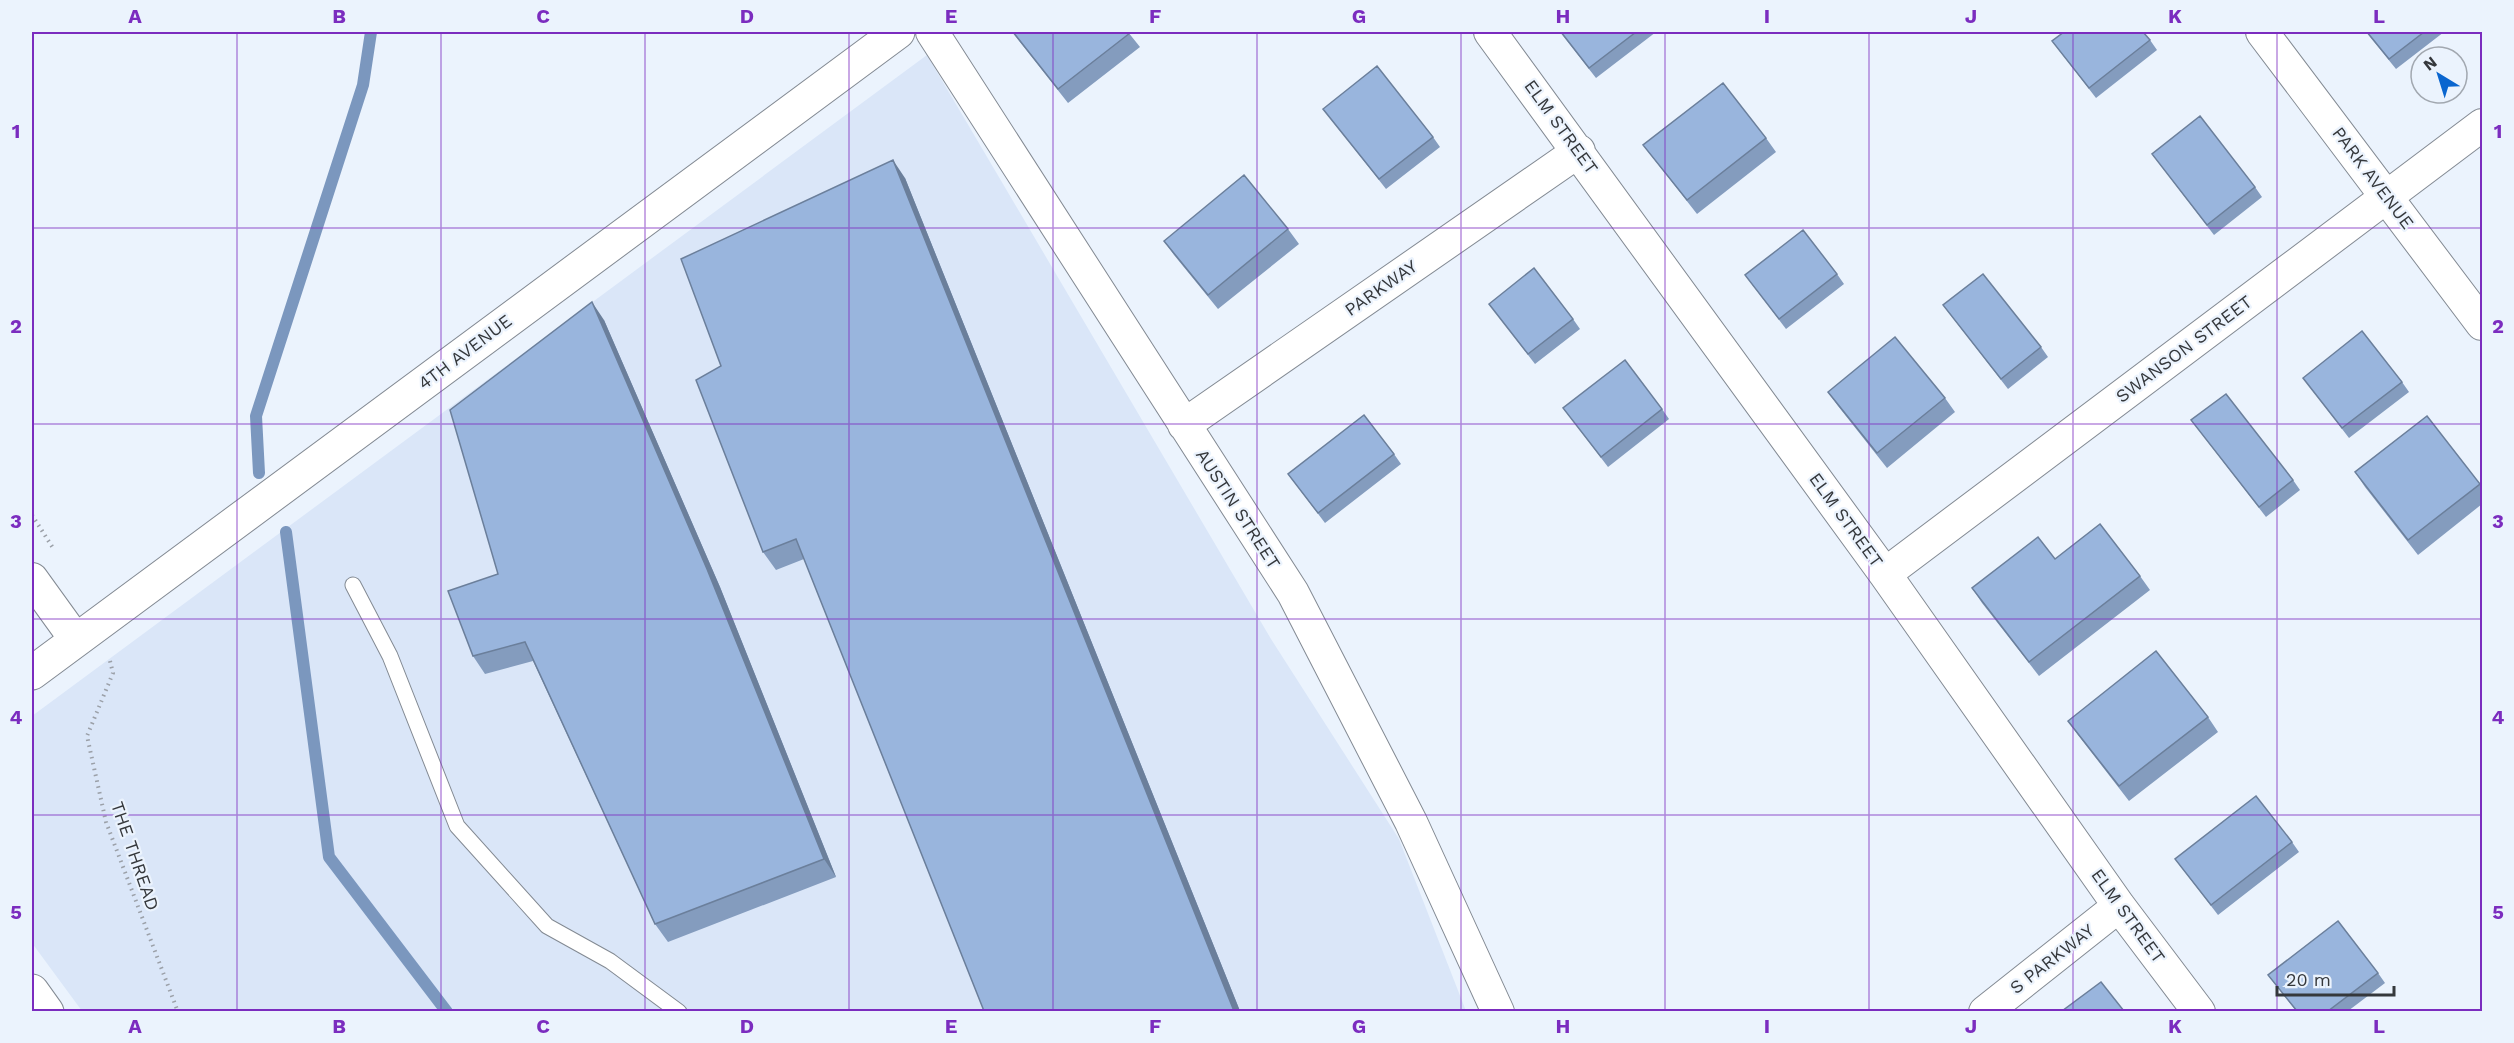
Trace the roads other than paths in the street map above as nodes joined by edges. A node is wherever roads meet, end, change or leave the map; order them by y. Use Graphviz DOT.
graph roads {
  1 [pos="898,32"];
  2 [pos="932,32"];
  3 [pos="1490,32"];
  4 [pos="2262,32"];
  5 [pos="2482,125"];
  6 [pos="1579,151"];
  7 [pos="2387,196"];
  8 [pos="2482,324"];
  9 [pos="1184,425"];
  10 [pos="1885,574"];
  11 [pos="32,579"];
  12 [pos="353,585"];
  13 [pos="88,631"];
  14 [pos="32,673"];
  15 [pos="2119,906"];
  16 [pos="32,991"];
  17 [pos="46,1011"];
  18 [pos="679,1011"];
  19 [pos="1498,1011"];
  20 [pos="1985,1011"];
  21 [pos="2199,1011"];
  1 -- 13 [label="street, 4TH AVENUE"];
  2 -- 9 [label="street, AUSTIN STREET"];
  3 -- 6 [label="street, ELM STREET"];
  4 -- 7 [label="street, PARK AVENUE"];
  5 -- 7 [label="street, SWANSON STREET"];
  6 -- 9 [label="street, PARKWAY"];
  6 -- 10 [label="street, ELM STREET"];
  7 -- 8 [label="street, PARK AVENUE"];
  7 -- 10 [label="street, SWANSON STREET"];
  9 -- 19 [label="street, AUSTIN STREET"];
  10 -- 15 [label="street, ELM STREET"];
  11 -- 13 [label="street"];
  12 -- 18 [label="lane"];
  13 -- 14 [label="street, 4TH AVENUE"];
  15 -- 20 [label="street, S PARKWAY"];
  15 -- 21 [label="street, ELM STREET"];
  16 -- 17 [label="street"];
}
